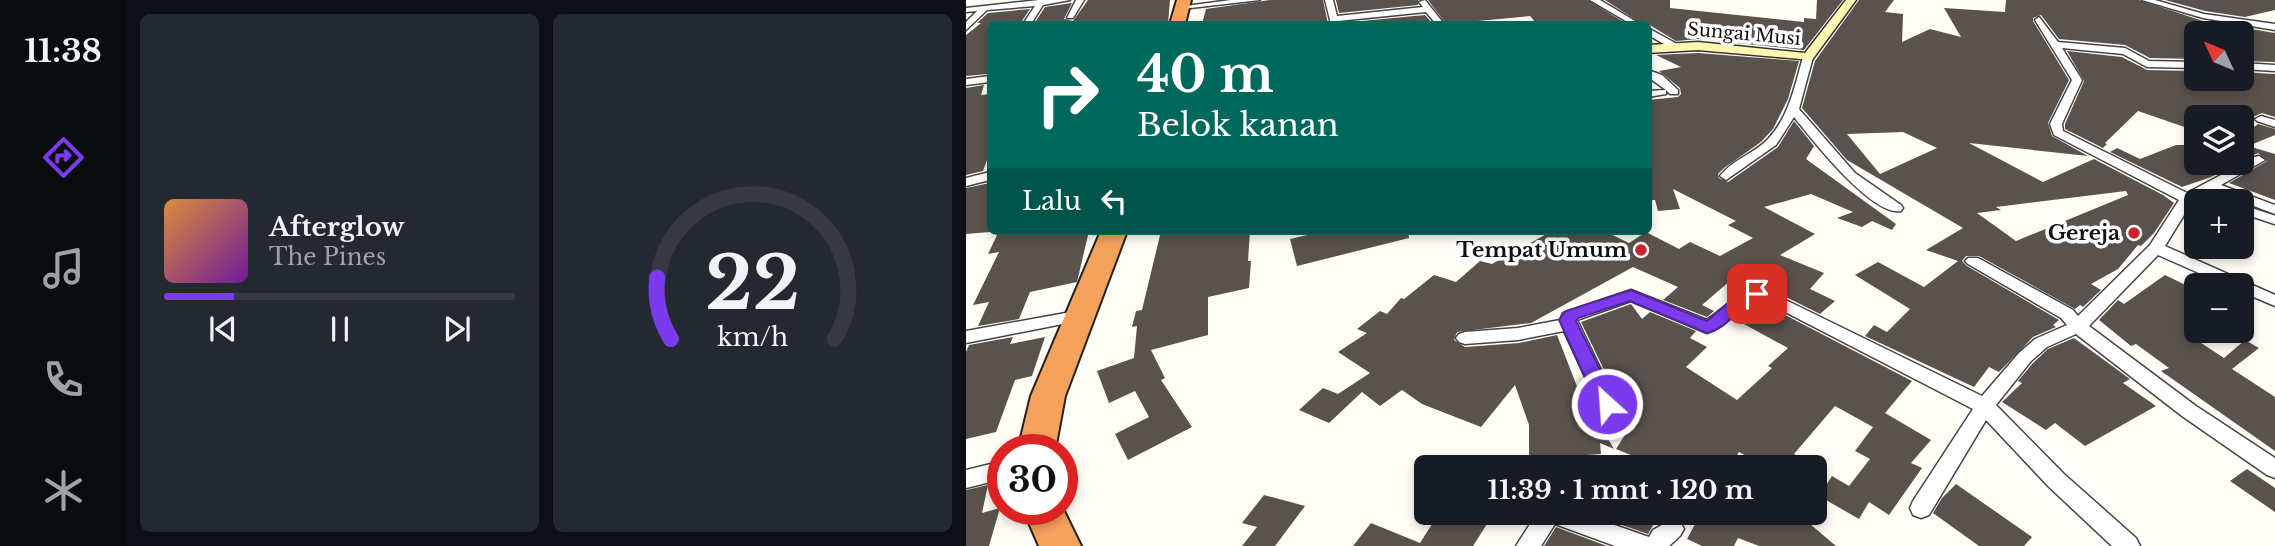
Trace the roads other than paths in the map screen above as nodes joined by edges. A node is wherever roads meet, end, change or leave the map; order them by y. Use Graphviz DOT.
graph roads {
  1 [pos="1066,0"];
  2 [pos="1080,0"];
  3 [pos="1256,0"];
  4 [pos="1329,0"];
  5 [pos="1422,0"];
  6 [pos="1594,0"];
  7 [pos="1851,0"];
  8 [pos="2146,0"];
  9 [pos="1041,2"];
  10 [pos="1183,4"];
  11 [pos="985,8"];
  12 [pos="1429,9"];
  13 [pos="966,10"];
  14 [pos="1070,16"];
  15 [pos="2039,20"];
  16 [pos="1029,21"];
  17 [pos="1178,21"];
  18 [pos="1334,21"];
  19 [pos="1341,21"];
  20 [pos="1438,21"];
  21 [pos="1631,21"];
  22 [pos="966,27"];
  23 [pos="2275,27"];
  24 [pos="1652,34"];
  25 [pos="2055,45"];
  26 [pos="1674,46"];
  27 [pos="1652,49"];
  28 [pos="1808,57"];
  29 [pos="2184,65"];
  30 [pos="2254,67"];
  31 [pos="2275,68"];
  32 [pos="1652,75"];
  33 [pos="987,79"];
  34 [pos="966,82"];
  35 [pos="1652,94"];
  36 [pos="1793,109"];
  37 [pos="2261,120"];
  38 [pos="2275,124"];
  39 [pos="2259,160"];
  40 [pos="1727,176"];
  41 [pos="987,177"];
  42 [pos="966,182"];
  43 [pos="2210,185"];
  44 [pos="2204,189"];
  45 [pos="2184,193"];
  46 [pos="1896,208"];
  47 [pos="2184,208"];
  48 [pos="2275,210"];
  49 [pos="2254,213"];
  50 [pos="2275,220"];
  51 [pos="1112,235"];
  52 [pos="2156,248"];
  53 [pos="1973,261"];
  54 [pos="2212,273"];
  55 [pos="2254,292"];
  56 [pos="2275,301"];
  57 [pos="1082,315"];
  58 [pos="1570,324"];
  59 [pos="2078,327"];
  60 [pos="966,337"];
  61 [pos="1465,338"];
  62 [pos="1985,406"];
  63 [pos="1616,422"];
  64 [pos="1040,434"];
  65 [pos="2275,469"];
  66 [pos="987,474"];
  67 [pos="966,479"];
  68 [pos="1921,508"];
  69 [pos="1050,525"];
  70 [pos="1543,525"];
  71 [pos="1585,525"];
  72 [pos="1060,546"];
  73 [pos="1528,546"];
  74 [pos="1644,546"];
  75 [pos="2128,546"];
  1 -- 9 [label="street"];
  2 -- 14 [label="street"];
  3 -- 10 [label="street"];
  4 -- 18 [label="street"];
  5 -- 12 [label="street"];
  6 -- 21 [label="street"];
  7 -- 28 [label="street, Sungai Musi"];
  8 -- 23 [label="street"];
  9 -- 11 [label="street"];
  9 -- 16 [label="street"];
  10 -- 17 [label="highway"];
  11 -- 13 [label="street"];
  11 -- 22 [label="street"];
  12 -- 19 [label="street"];
  12 -- 20 [label="street"];
  15 -- 25 [label="street"];
  24 -- 26 [label="street"];
  25 -- 29 [label="street"];
  25 -- 45 [label="street"];
  26 -- 27 [label="street, Sungai Musi"];
  26 -- 28 [label="street, Sungai Musi"];
  28 -- 36 [label="street"];
  30 -- 31 [label="street"];
  32 -- 35 [label="street"];
  33 -- 34 [label="street"];
  36 -- 40 [label="street"];
  36 -- 46 [label="street"];
  37 -- 38 [label="street"];
  39 -- 43 [label="street"];
  41 -- 42 [label="street"];
  43 -- 44 [label="street"];
  43 -- 48 [label="street"];
  47 -- 52 [label="street"];
  49 -- 50 [label="lane"];
  51 -- 57 [label="highway"];
  52 -- 54 [label="street"];
  52 -- 59 [label="street"];
  53 -- 59 [label="street"];
  55 -- 56 [label="street"];
  57 -- 60 [label="street"];
  57 -- 64 [label="highway"];
  58 -- 61 [label="street"];
  58 -- 62 [label="street"];
  58 -- 63 [label="street"];
  59 -- 62 [label="street"];
  59 -- 65 [label="street"];
  62 -- 68 [label="street"];
  62 -- 75 [label="street"];
  66 -- 67 [label="street"];
  69 -- 72 [label="highway"];
  70 -- 73 [label="street"];
  71 -- 74 [label="street"];
}
